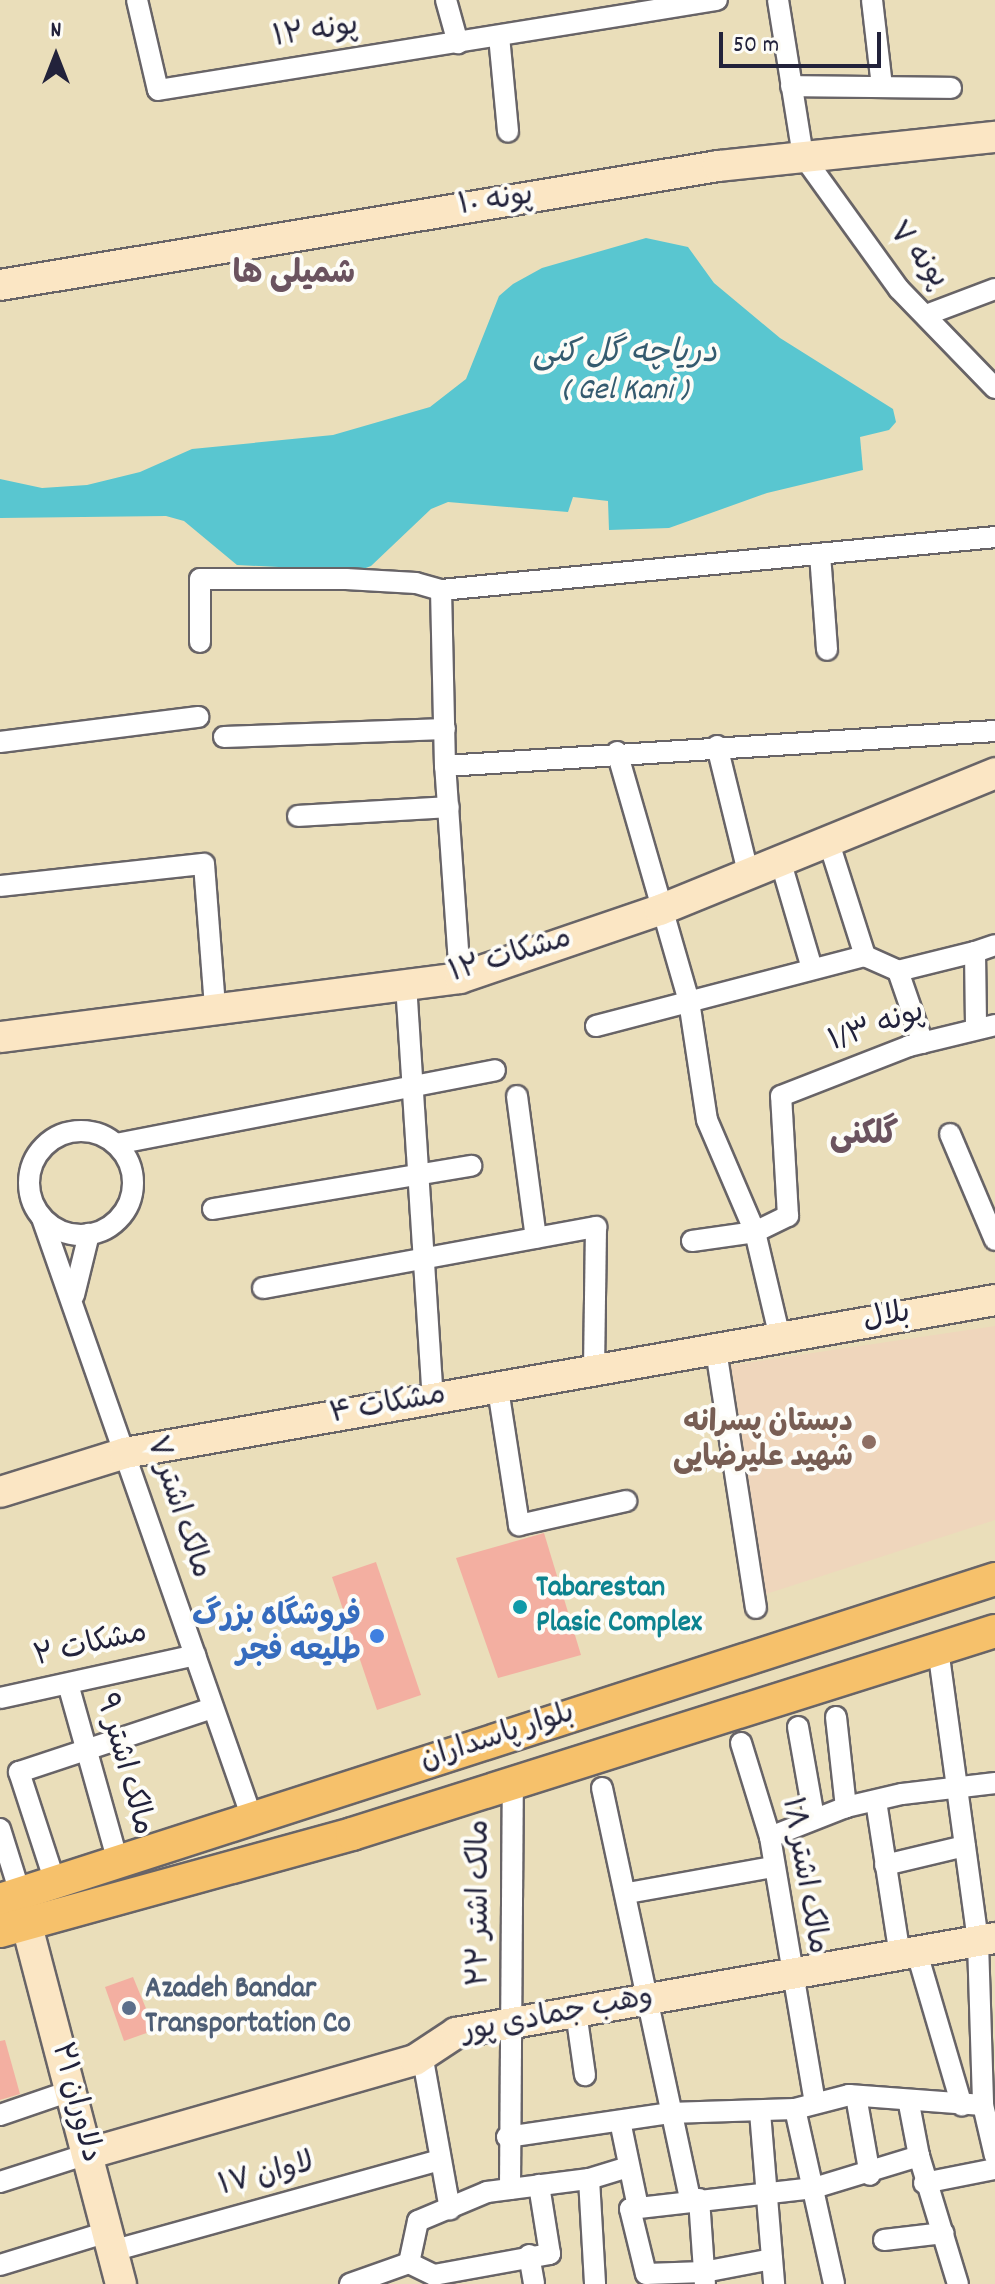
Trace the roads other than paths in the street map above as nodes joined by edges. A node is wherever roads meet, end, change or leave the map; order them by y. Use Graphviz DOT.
graph roads {
  1 [pos="137,0"];
  2 [pos="446,0"];
  3 [pos="717,0"];
  4 [pos="778,0"];
  5 [pos="872,0"];
  6 [pos="499,36"];
  7 [pos="458,43"];
  8 [pos="791,86"];
  9 [pos="882,86"];
  10 [pos="951,88"];
  11 [pos="508,132"];
  12 [pos="995,137"];
  13 [pos="803,156"];
  14 [pos="0,285"];
  15 [pos="995,289"];
  16 [pos="926,315"];
  17 [pos="995,388"];
  18 [pos="995,537"];
  19 [pos="820,554"];
  20 [pos="441,590"];
  21 [pos="200,642"];
  22 [pos="827,650"];
  23 [pos="198,717"];
  24 [pos="445,729"];
  25 [pos="995,731"];
  26 [pos="224,737"];
  27 [pos="0,742"];
  28 [pos="717,746"];
  29 [pos="617,752"];
  30 [pos="445,766"];
  31 [pos="995,773"];
  32 [pos="449,807"];
  33 [pos="298,816"];
  34 [pos="829,843"];
  35 [pos="781,863"];
  36 [pos="749,876"];
  37 [pos="0,886"];
  38 [pos="660,910"];
  39 [pos="985,949"];
  40 [pos="865,956"];
  41 [pos="812,968"];
  42 [pos="898,971"];
  43 [pos="460,978"];
  44 [pos="406,984"];
  45 [pos="689,1001"];
  46 [pos="215,1006"];
  47 [pos="596,1026"];
  48 [pos="986,1026"];
  49 [pos="0,1037"];
  50 [pos="923,1043"];
  51 [pos="495,1070"];
  52 [pos="410,1086"];
  53 [pos="517,1096"];
  54 [pos="950,1134"];
  55 [pos="116,1144"];
  56 [pos="471,1166"];
  57 [pos="416,1174"];
  58 [pos="213,1209"];
  59 [pos="42,1218"];
  60 [pos="755,1232"];
  61 [pos="89,1234"];
  62 [pos="536,1238"];
  63 [pos="995,1240"];
  64 [pos="692,1241"];
  65 [pos="423,1259"];
  66 [pos="263,1288"];
  67 [pos="73,1299"];
  68 [pos="995,1300"];
  69 [pos="780,1338"];
  70 [pos="716,1350"];
  71 [pos="594,1373"];
  72 [pos="498,1389"];
  73 [pos="433,1399"];
  74 [pos="125,1453"];
  75 [pos="0,1492"];
  76 [pos="626,1501"];
  77 [pos="995,1579"];
  78 [pos="756,1608"];
  79 [pos="995,1631"];
  80 [pos="938,1649"];
  81 [pos="195,1655"];
  82 [pos="68,1684"];
  83 [pos="0,1698"];
  84 [pos="213,1708"];
  85 [pos="836,1717"];
  86 [pos="798,1727"];
  87 [pos="741,1743"];
  88 [pos="89,1751"];
  89 [pos="513,1783"];
  90 [pos="995,1783"];
  91 [pos="602,1788"];
  92 [pos="957,1788"];
  93 [pos="876,1801"];
  94 [pos="846,1807"];
  95 [pos="252,1818"];
  96 [pos="814,1818"];
  97 [pos="0,1829"];
  98 [pos="770,1837"];
  99 [pos="965,1846"];
  100 [pos="118,1862"];
  101 [pos="885,1865"];
  102 [pos="772,1867"];
  103 [pos="55,1882"];
  104 [pos="628,1893"];
  105 [pos="12,1911"];
  106 [pos="987,1940"];
  107 [pos="908,1954"];
  108 [pos="790,1975"];
  109 [pos="643,2000"];
  110 [pos="576,2012"];
  111 [pos="512,2023"];
  112 [pos="422,2054"];
  113 [pos="585,2075"];
  114 [pos="70,2091"];
  115 [pos="856,2096"];
  116 [pos="909,2104"];
  117 [pos="805,2105"];
  118 [pos="972,2106"];
  119 [pos="760,2112"];
  120 [pos="669,2113"];
  121 [pos="0,2115"];
  122 [pos="620,2121"];
  123 [pos="507,2137"];
  124 [pos="87,2154"];
  125 [pos="919,2156"];
  126 [pos="995,2156"];
  127 [pos="437,2161"];
  128 [pos="628,2167"];
  129 [pos="995,2169"];
  130 [pos="870,2175"];
  131 [pos="589,2179"];
  132 [pos="0,2182"];
  133 [pos="924,2183"];
  134 [pos="539,2185"];
  135 [pos="814,2188"];
  136 [pos="510,2189"];
  137 [pos="767,2193"];
  138 [pos="694,2200"];
  139 [pos="638,2207"];
  140 [pos="450,2209"];
  141 [pos="944,2233"];
  142 [pos="884,2240"];
  143 [pos="109,2242"];
  144 [pos="529,2255"];
  145 [pos="772,2259"];
  146 [pos="409,2263"];
  147 [pos="0,2265"];
  148 [pos="705,2278"];
  149 [pos="660,2280"];
  150 [pos="121,2284"];
  151 [pos="350,2284"];
  152 [pos="534,2284"];
  153 [pos="595,2284"];
  154 [pos="774,2284"];
  155 [pos="834,2284"];
  156 [pos="958,2284"];
  1 -- 7 [label="street, پونه ۱۲"];
  2 -- 7 [label="street"];
  3 -- 6 [label="street, پونه ۱۲"];
  4 -- 8 [label="street"];
  5 -- 9 [label="street"];
  6 -- 7 [label="street, پونه ۱۲"];
  6 -- 11 [label="street"];
  8 -- 9 [label="street"];
  8 -- 13 [label="street"];
  9 -- 10 [label="street"];
  12 -- 13 [label="street, پونه ۱۰"];
  13 -- 14 [label="street, پونه ۱۰"];
  13 -- 16 [label="street, پونه ۷"];
  15 -- 16 [label="street"];
  16 -- 17 [label="street, پونه ۷"];
  18 -- 19 [label="street"];
  19 -- 20 [label="street"];
  19 -- 22 [label="street"];
  20 -- 21 [label="street"];
  20 -- 24 [label="street"];
  23 -- 27 [label="street"];
  24 -- 26 [label="street"];
  24 -- 30 [label="street"];
  25 -- 28 [label="street"];
  28 -- 29 [label="street"];
  28 -- 36 [label="street"];
  29 -- 30 [label="street"];
  29 -- 38 [label="street"];
  30 -- 32 [label="street"];
  31 -- 34 [label="street, مشکات ۱۲"];
  32 -- 33 [label="street"];
  32 -- 43 [label="street"];
  34 -- 35 [label="street, مشکات ۱۲"];
  34 -- 40 [label="street"];
  35 -- 36 [label="street, مشکات ۱۲"];
  35 -- 41 [label="street"];
  36 -- 38 [label="street, مشکات ۱۲"];
  37 -- 46 [label="street"];
  38 -- 43 [label="street, مشکات ۱۲"];
  38 -- 45 [label="street"];
  39 -- 42 [label="street"];
  39 -- 48 [label="street"];
  40 -- 41 [label="street"];
  40 -- 42 [label="street"];
  41 -- 45 [label="street"];
  42 -- 50 [label="street"];
  43 -- 44 [label="street, مشکات ۱۲"];
  44 -- 46 [label="street, مشکات ۱۲"];
  44 -- 52 [label="street"];
  45 -- 47 [label="street"];
  45 -- 60 [label="street"];
  46 -- 49 [label="street, مشکات ۱۲"];
  48 -- 50 [label="street, پونه ۱/۳"];
  50 -- 60 [label="street, پونه ۱/۳"];
  51 -- 52 [label="street"];
  52 -- 55 [label="street"];
  52 -- 57 [label="street"];
  53 -- 62 [label="street"];
  54 -- 63 [label="street"];
  55 -- 59 [label="street"];
  55 -- 61 [label="street"];
  56 -- 57 [label="street"];
  57 -- 58 [label="street"];
  57 -- 65 [label="street"];
  59 -- 61 [label="street"];
  59 -- 67 [label="street, مالک اشتر ۷"];
  60 -- 64 [label="street"];
  60 -- 69 [label="street"];
  61 -- 67 [label="street"];
  62 -- 65 [label="street"];
  62 -- 71 [label="street"];
  65 -- 66 [label="street"];
  65 -- 73 [label="street"];
  67 -- 74 [label="street, مالک اشتر ۷"];
  68 -- 69 [label="street, بلال"];
  69 -- 70 [label="street, مشکات ۴"];
  70 -- 71 [label="street, مشکات ۴"];
  70 -- 78 [label="street"];
  71 -- 72 [label="street, مشکات ۴"];
  72 -- 73 [label="street, مشکات ۴"];
  72 -- 76 [label="street"];
  73 -- 74 [label="street, مشکات ۴"];
  74 -- 75 [label="street, مشکات ۴"];
  74 -- 81 [label="street, مالک اشتر ۷"];
  77 -- 95 [label="main road, بلوار پاسداران"];
  79 -- 80 [label="main road, بلوار پاسداران"];
  80 -- 89 [label="main road, بلوار پاسداران"];
  80 -- 92 [label="street"];
  81 -- 82 [label="street, مشکات ۲"];
  81 -- 84 [label="street, مالک اشتر ۷"];
  82 -- 83 [label="street, مشکات ۲"];
  82 -- 88 [label="street, مالک اشتر ۹"];
  84 -- 88 [label="street"];
  84 -- 95 [label="street, مالک اشتر ۷"];
  85 -- 94 [label="street"];
  86 -- 96 [label="street"];
  87 -- 98 [label="street, مالک اشتر ۱۸"];
  88 -- 100 [label="street, مالک اشتر ۹"];
  88 -- 103 [label="street"];
  89 -- 105 [label="main road, بلوار پاسداران"];
  89 -- 111 [label="street, مالک اشتر ۲۲"];
  90 -- 92 [label="street"];
  91 -- 104 [label="street"];
  92 -- 93 [label="street"];
  92 -- 99 [label="street"];
  93 -- 94 [label="street"];
  93 -- 101 [label="street"];
  94 -- 96 [label="street"];
  95 -- 100 [label="main road, بلوار پاسداران"];
  96 -- 98 [label="street"];
  97 -- 105 [label="street"];
  98 -- 102 [label="street, مالک اشتر ۱۸"];
  99 -- 101 [label="street"];
  99 -- 106 [label="street"];
  100 -- 103 [label="main road, بلوار پاسداران"];
  101 -- 107 [label="street"];
  102 -- 104 [label="street"];
  102 -- 108 [label="street, مالک اشتر ۱۸"];
  103 -- 105 [label="main road, بلوار پاسداران"];
  104 -- 109 [label="street"];
  105 -- 114 [label="street, دلاوران ۲۱"];
  106 -- 107 [label="street, وهب جمادی پور"];
  106 -- 118 [label="street"];
  107 -- 108 [label="street, وهب جمادی پور"];
  107 -- 118 [label="street"];
  108 -- 109 [label="street, وهب جمادی پور"];
  108 -- 117 [label="street, مالک اشتر ۱۸"];
  109 -- 110 [label="street, وهب جمادی پور"];
  109 -- 120 [label="street"];
  110 -- 111 [label="street, وهب جمادی پور"];
  110 -- 113 [label="street"];
  111 -- 112 [label="street, وهب جمادی پور"];
  111 -- 123 [label="street, مالک اشتر ۲۲"];
  112 -- 124 [label="street, وهب جمادی پور"];
  112 -- 127 [label="street"];
  114 -- 121 [label="street"];
  114 -- 124 [label="street, دلاوران ۲۱"];
  115 -- 116 [label="street"];
  115 -- 117 [label="street"];
  115 -- 130 [label="street"];
  116 -- 118 [label="street"];
  116 -- 125 [label="street"];
  117 -- 119 [label="street"];
  117 -- 135 [label="street, مالک اشتر ۱۸"];
  118 -- 126 [label="street"];
  119 -- 120 [label="street"];
  119 -- 137 [label="street"];
  120 -- 122 [label="street"];
  120 -- 138 [label="street"];
  122 -- 123 [label="street"];
  122 -- 128 [label="street"];
  123 -- 136 [label="street, مالک اشتر ۲۲"];
  124 -- 132 [label="street"];
  124 -- 143 [label="street, دلاوران ۲۱"];
  125 -- 130 [label="street"];
  125 -- 133 [label="street"];
  127 -- 140 [label="street"];
  127 -- 143 [label="street, لاوان ۱۷"];
  128 -- 131 [label="street"];
  128 -- 139 [label="street"];
  129 -- 133 [label="street"];
  130 -- 135 [label="street"];
  131 -- 134 [label="street"];
  131 -- 153 [label="street"];
  133 -- 141 [label="street"];
  134 -- 136 [label="street"];
  134 -- 144 [label="street"];
  135 -- 137 [label="street"];
  135 -- 155 [label="street, مالک اشتر ۱۸"];
  136 -- 140 [label="street"];
  137 -- 138 [label="street"];
  137 -- 145 [label="street"];
  138 -- 139 [label="street"];
  138 -- 148 [label="street"];
  139 -- 149 [label="street"];
  140 -- 146 [label="street"];
  141 -- 142 [label="street"];
  141 -- 156 [label="street"];
  143 -- 147 [label="street, لاوان ۱۷"];
  143 -- 150 [label="street, دلاوران ۲۱"];
  144 -- 146 [label="street"];
  144 -- 152 [label="street"];
  145 -- 148 [label="street"];
  145 -- 154 [label="street"];
  146 -- 151 [label="street"];
  148 -- 149 [label="street"];
}
